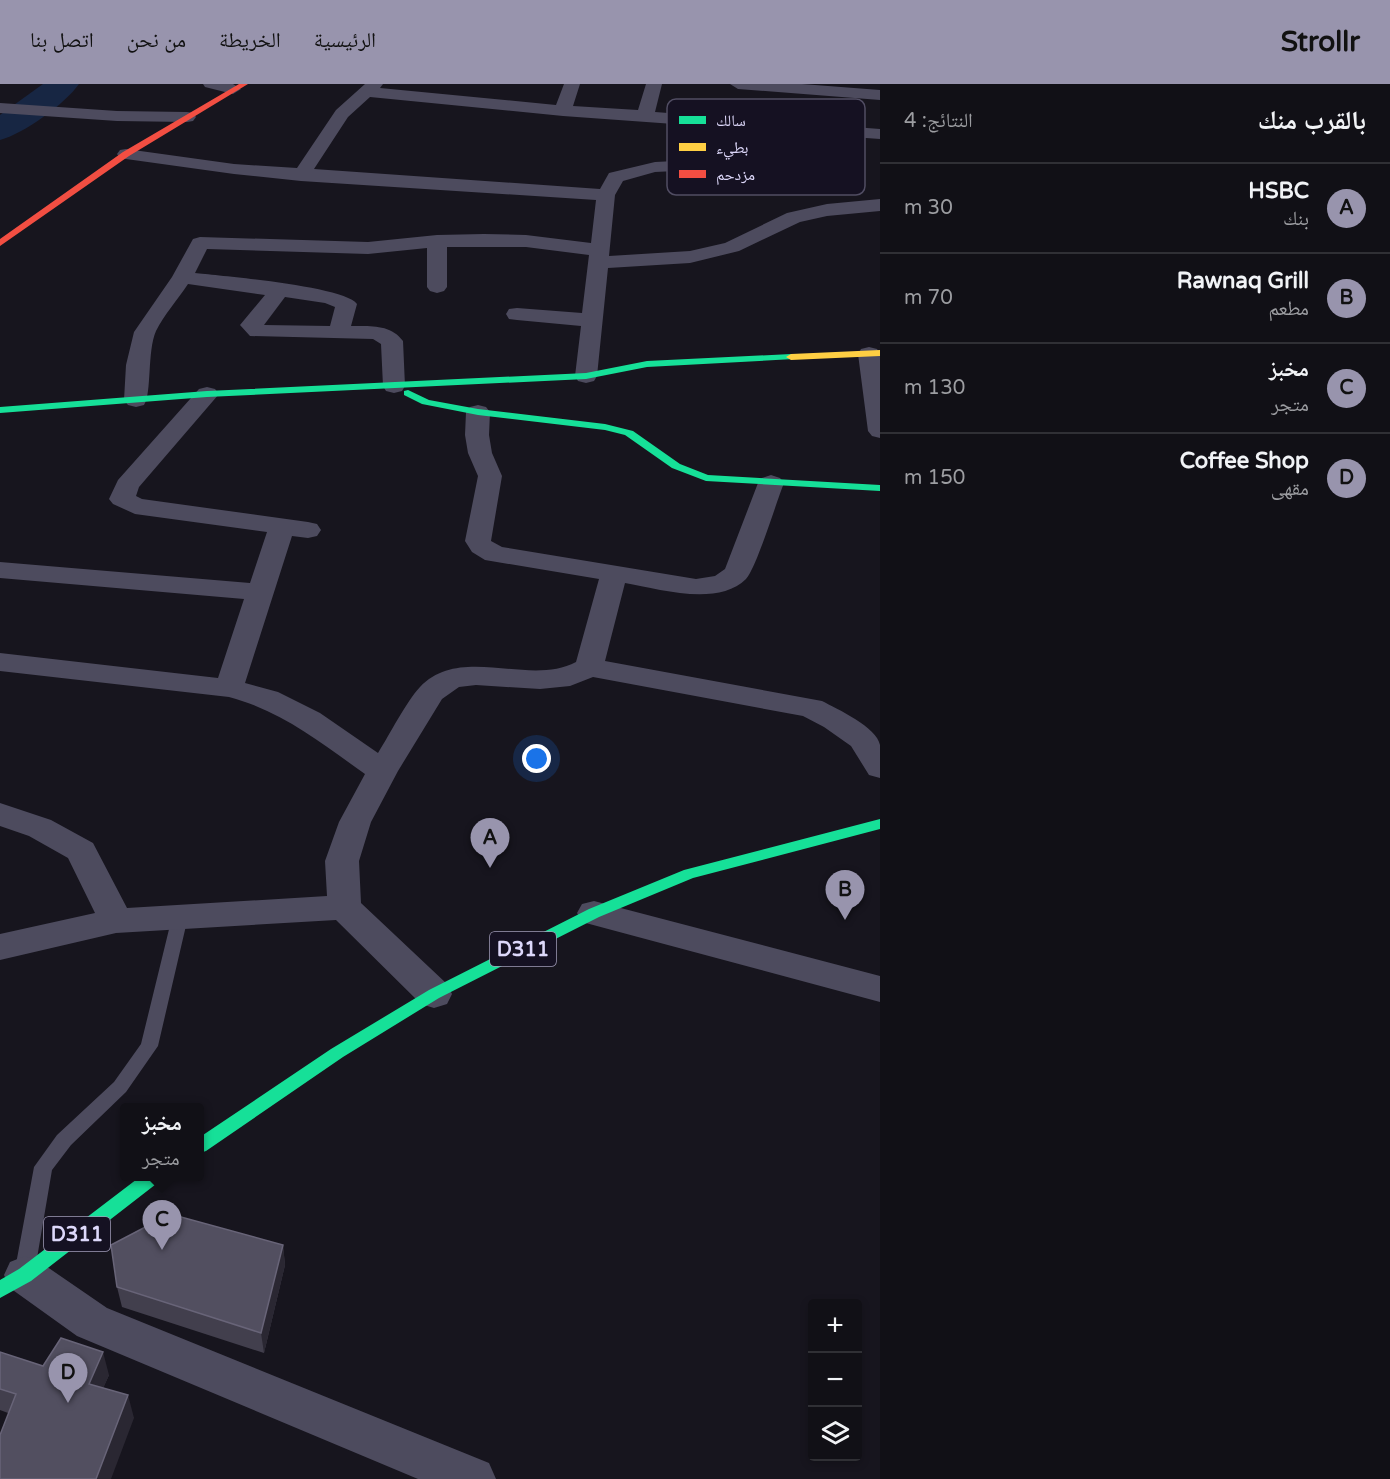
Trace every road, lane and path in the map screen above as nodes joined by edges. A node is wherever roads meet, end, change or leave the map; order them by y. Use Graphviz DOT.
graph roads {
  1 [pos="211,84"];
  2 [pos="572,84"];
  3 [pos="654,84"];
  4 [pos="738,84"];
  5 [pos="239,87"];
  6 [pos="370,88"];
  7 [pos="802,89"];
  8 [pos="880,95"];
  9 [pos="800,99"];
  10 [pos="0,108"];
  11 [pos="562,111"];
  12 [pos="645,116"];
  13 [pos="187,117"];
  14 [pos="667,118"];
  15 [pos="865,133"];
  16 [pos="880,134"];
  17 [pos="126,154"];
  18 [pos="667,166"];
  19 [pos="301,175"];
  20 [pos="606,195"];
  21 [pos="880,205"];
  22 [pos="437,241"];
  23 [pos="0,243"];
  24 [pos="598,257"];
  25 [pos="182,277"];
  26 [pos="437,287"];
  27 [pos="279,291"];
  28 [pos="517,315"];
  29 [pos="591,320"];
  30 [pos="339,332"];
  31 [pos="874,353"];
  32 [pos="586,376"];
  33 [pos="394,386"];
  34 [pos="207,394"];
  35 [pos="136,400"];
  36 [pos="0,410"];
  37 [pos="478,412"];
  38 [pos="880,431"];
  39 [pos="771,483"];
  40 [pos="880,488"];
  41 [pos="0,570"];
  42 [pos="614,573"];
  43 [pos="261,592"];
  44 [pos="0,662"];
  45 [pos="589,667"];
  46 [pos="229,688"];
  47 [pos="880,768"];
  48 [pos="382,771"];
  49 [pos="0,814"];
  50 [pos="880,824"];
  51 [pos="344,908"];
  52 [pos="594,913"];
  53 [pos="180,917"];
  54 [pos="116,921"];
  55 [pos="0,947"];
  56 [pos="880,989"];
  57 [pos="434,993"];
  58 [pos="204,1143"];
  59 [pos="147,1181"];
  60 [pos="12,1282"];
  61 [pos="473,1479"];
  1 -- 5 [label="street"];
  2 -- 11 [label="street"];
  3 -- 12 [label="street"];
  4 -- 7 [label="street"];
  5 -- 13 [label="street"];
  6 -- 11 [label="street"];
  6 -- 19 [label="street"];
  7 -- 8 [label="street"];
  7 -- 9 [label="street"];
  10 -- 13 [label="street"];
  11 -- 12 [label="street"];
  12 -- 14 [label="street"];
  13 -- 17 [label="street"];
  15 -- 16 [label="street"];
  17 -- 19 [label="street"];
  17 -- 23 [label="street"];
  18 -- 20 [label="street"];
  19 -- 20 [label="street"];
  20 -- 24 [label="street"];
  21 -- 24 [label="street"];
  22 -- 24 [label="street"];
  22 -- 25 [label="street"];
  22 -- 26 [label="street"];
  24 -- 29 [label="street"];
  25 -- 27 [label="street"];
  25 -- 35 [label="street"];
  27 -- 30 [label="street"];
  27 -- 30 [label="street"];
  28 -- 29 [label="street"];
  29 -- 32 [label="street"];
  30 -- 33 [label="street"];
  31 -- 32 [label="street"];
  31 -- 38 [label="street"];
  32 -- 33 [label="street"];
  33 -- 34 [label="street"];
  33 -- 37 [label="street"];
  34 -- 35 [label="street"];
  34 -- 43 [label="street"];
  35 -- 36 [label="street"];
  37 -- 39 [label="street"];
  37 -- 42 [label="street"];
  39 -- 40 [label="street"];
  39 -- 42 [label="street"];
  41 -- 43 [label="street"];
  42 -- 45 [label="street"];
  43 -- 46 [label="street"];
  44 -- 46 [label="street"];
  45 -- 47 [label="street"];
  45 -- 48 [label="street"];
  46 -- 48 [label="street"];
  48 -- 51 [label="street"];
  49 -- 54 [label="street"];
  50 -- 52 [label="street, D311"];
  51 -- 53 [label="street"];
  51 -- 57 [label="street"];
  52 -- 56 [label="street"];
  52 -- 57 [label="street, D311"];
  53 -- 54 [label="street"];
  53 -- 60 [label="lane"];
  54 -- 55 [label="street"];
  57 -- 58 [label="street, D311"];
  59 -- 60 [label="street, D311"];
  60 -- 61 [label="street"];
}
